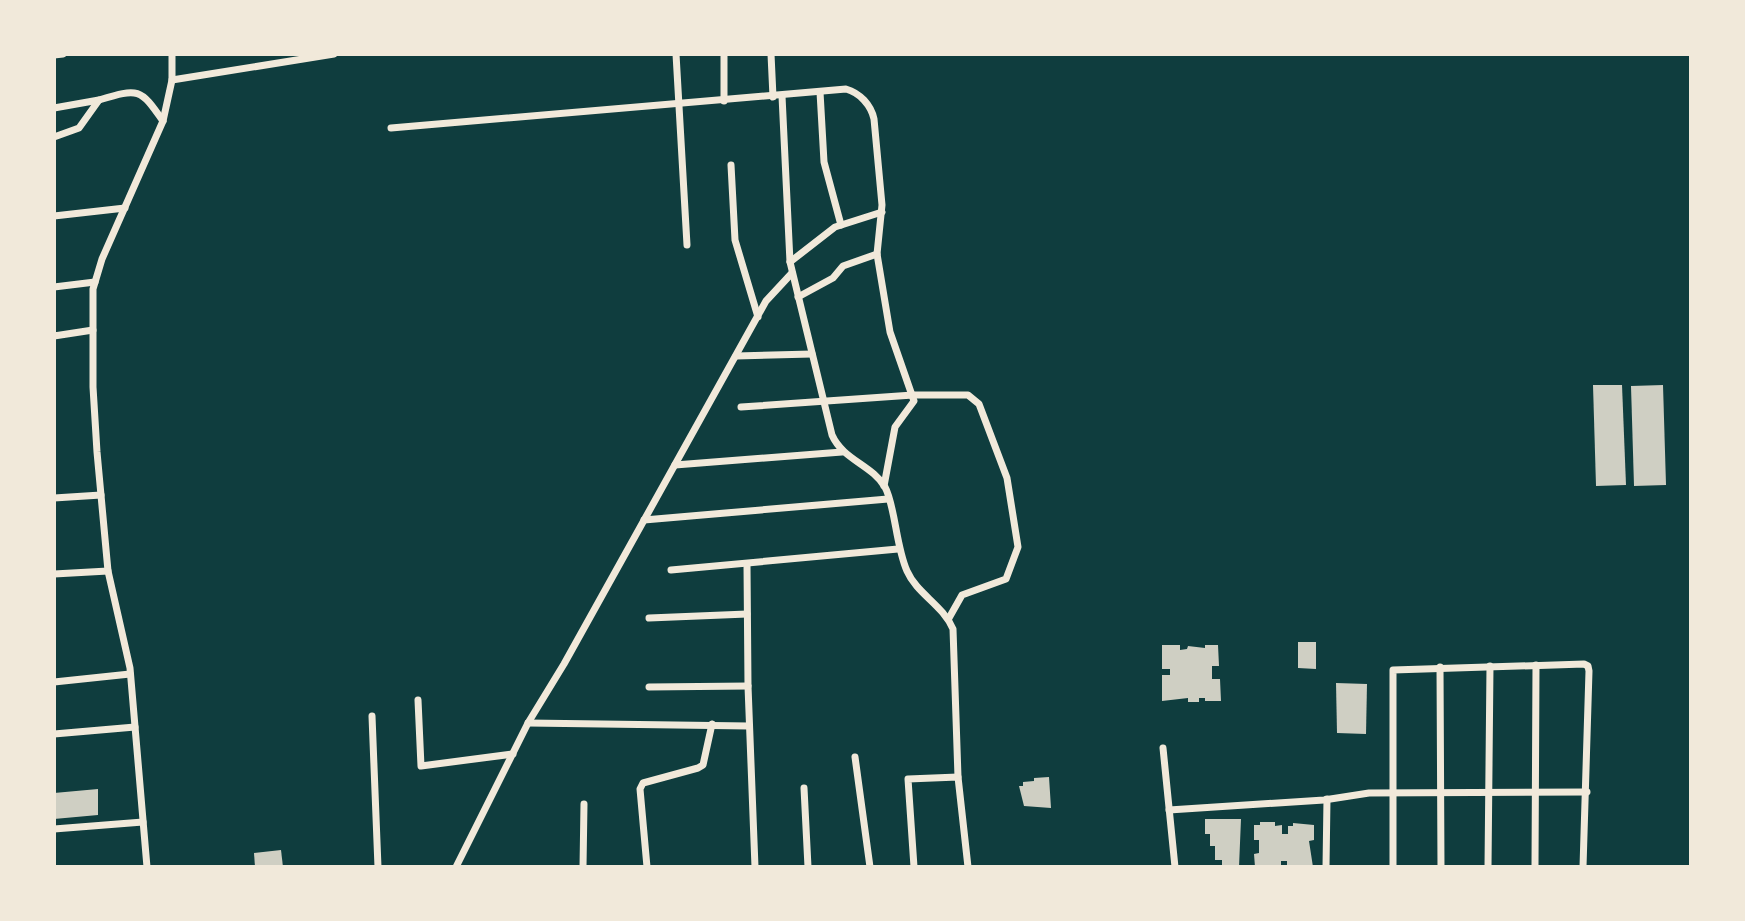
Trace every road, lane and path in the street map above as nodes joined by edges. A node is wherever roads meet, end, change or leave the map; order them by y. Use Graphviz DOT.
graph roads {
  1 [pos="63,54"];
  2 [pos="172,54"];
  3 [pos="334,54"];
  4 [pos="676,54"];
  5 [pos="724,54"];
  6 [pos="771,54"];
  7 [pos="54,55"];
  8 [pos="172,80"];
  9 [pos="820,92"];
  10 [pos="782,96"];
  11 [pos="773,97"];
  12 [pos="99,100"];
  13 [pos="724,101"];
  14 [pos="678,105"];
  15 [pos="54,108"];
  16 [pos="163,121"];
  17 [pos="391,128"];
  18 [pos="54,137"];
  19 [pos="731,165"];
  20 [pos="125,208"];
  21 [pos="882,212"];
  22 [pos="54,216"];
  23 [pos="841,225"];
  24 [pos="687,245"];
  25 [pos="877,254"];
  26 [pos="790,262"];
  27 [pos="792,273"];
  28 [pos="95,282"];
  29 [pos="54,287"];
  30 [pos="798,297"];
  31 [pos="758,317"];
  32 [pos="93,330"];
  33 [pos="54,336"];
  34 [pos="812,354"];
  35 [pos="736,356"];
  36 [pos="913,395"];
  37 [pos="824,401"];
  38 [pos="741,407"];
  39 [pos="842,452"];
  40 [pos="675,465"];
  41 [pos="884,486"];
  42 [pos="101,495"];
  43 [pos="54,498"];
  44 [pos="888,499"];
  45 [pos="644,520"];
  46 [pos="898,549"];
  47 [pos="747,565"];
  48 [pos="671,570"];
  49 [pos="108,571"];
  50 [pos="54,574"];
  51 [pos="747,614"];
  52 [pos="649,618"];
  53 [pos="949,618"];
  54 [pos="1536,665"];
  55 [pos="1490,666"];
  56 [pos="1440,667"];
  57 [pos="130,674"];
  58 [pos="54,682"];
  59 [pos="748,686"];
  60 [pos="649,687"];
  61 [pos="418,700"];
  62 [pos="372,716"];
  63 [pos="528,723"];
  64 [pos="712,724"];
  65 [pos="749,726"];
  66 [pos="135,727"];
  67 [pos="54,734"];
  68 [pos="1163,748"];
  69 [pos="513,754"];
  70 [pos="855,757"];
  71 [pos="958,777"];
  72 [pos="804,788"];
  73 [pos="1488,792"];
  74 [pos="1535,792"];
  75 [pos="1587,792"];
  76 [pos="1393,793"];
  77 [pos="1440,793"];
  78 [pos="1327,799"];
  79 [pos="584,804"];
  80 [pos="1169,810"];
  81 [pos="143,822"];
  82 [pos="54,829"];
  83 [pos="147,867"];
  84 [pos="378,867"];
  85 [pos="456,867"];
  86 [pos="583,867"];
  87 [pos="647,867"];
  88 [pos="755,867"];
  89 [pos="808,867"];
  90 [pos="870,867"];
  91 [pos="914,867"];
  92 [pos="968,867"];
  93 [pos="1175,867"];
  94 [pos="1326,867"];
  95 [pos="1393,867"];
  96 [pos="1441,867"];
  97 [pos="1488,867"];
  98 [pos="1535,867"];
  99 [pos="1583,867"];
  1 -- 7 [label="street"];
  2 -- 8 [label="street"];
  3 -- 8 [label="street"];
  4 -- 14 [label="street"];
  5 -- 13 [label="street"];
  6 -- 11 [label="street"];
  8 -- 16 [label="street"];
  9 -- 10 [label="street"];
  9 -- 21 [label="street"];
  9 -- 23 [label="street"];
  10 -- 11 [label="street"];
  10 -- 26 [label="street"];
  11 -- 13 [label="street"];
  12 -- 15 [label="street"];
  12 -- 16 [label="street"];
  12 -- 18 [label="street"];
  13 -- 14 [label="street"];
  14 -- 17 [label="street"];
  14 -- 24 [label="street"];
  16 -- 20 [label="street"];
  19 -- 31 [label="street"];
  20 -- 22 [label="street"];
  20 -- 28 [label="street"];
  21 -- 23 [label="street"];
  21 -- 25 [label="street"];
  23 -- 26 [label="street"];
  25 -- 30 [label="street"];
  25 -- 36 [label="street"];
  26 -- 27 [label="street"];
  27 -- 30 [label="street"];
  27 -- 31 [label="street"];
  28 -- 29 [label="street"];
  28 -- 32 [label="street"];
  30 -- 34 [label="street"];
  31 -- 35 [label="street"];
  32 -- 33 [label="street"];
  32 -- 42 [label="street"];
  34 -- 35 [label="street"];
  34 -- 37 [label="street"];
  35 -- 40 [label="street"];
  36 -- 37 [label="street"];
  36 -- 41 [label="street"];
  36 -- 53 [label="street"];
  37 -- 38 [label="street"];
  37 -- 39 [label="street"];
  39 -- 40 [label="street"];
  39 -- 41 [label="street"];
  40 -- 45 [label="street"];
  41 -- 44 [label="street"];
  42 -- 43 [label="street"];
  42 -- 49 [label="street"];
  44 -- 45 [label="street"];
  44 -- 46 [label="street"];
  45 -- 63 [label="street"];
  46 -- 47 [label="street"];
  46 -- 53 [label="street"];
  47 -- 48 [label="street"];
  47 -- 51 [label="street"];
  49 -- 50 [label="street"];
  49 -- 57 [label="street"];
  51 -- 52 [label="street"];
  51 -- 59 [label="street"];
  53 -- 71 [label="street"];
  54 -- 55 [label="street"];
  54 -- 74 [label="street"];
  54 -- 75 [label="street"];
  55 -- 56 [label="street"];
  55 -- 73 [label="street"];
  56 -- 76 [label="street"];
  56 -- 77 [label="street"];
  57 -- 58 [label="street"];
  57 -- 66 [label="street"];
  59 -- 60 [label="street"];
  59 -- 65 [label="street"];
  61 -- 69 [label="street"];
  62 -- 84 [label="street"];
  63 -- 64 [label="street"];
  63 -- 69 [label="street"];
  64 -- 65 [label="street"];
  64 -- 87 [label="street"];
  65 -- 88 [label="street"];
  66 -- 67 [label="street"];
  66 -- 81 [label="street"];
  68 -- 80 [label="street"];
  69 -- 85 [label="street"];
  70 -- 90 [label="street"];
  71 -- 91 [label="street"];
  71 -- 92 [label="street"];
  72 -- 89 [label="street"];
  73 -- 74 [label="street"];
  73 -- 77 [label="street"];
  73 -- 97 [label="street"];
  74 -- 75 [label="street"];
  74 -- 98 [label="street"];
  75 -- 99 [label="street"];
  76 -- 77 [label="street"];
  76 -- 78 [label="street"];
  76 -- 95 [label="street"];
  77 -- 96 [label="street"];
  78 -- 80 [label="street"];
  78 -- 94 [label="street"];
  79 -- 86 [label="street"];
  80 -- 93 [label="street"];
  81 -- 82 [label="street"];
  81 -- 83 [label="street"];
}
